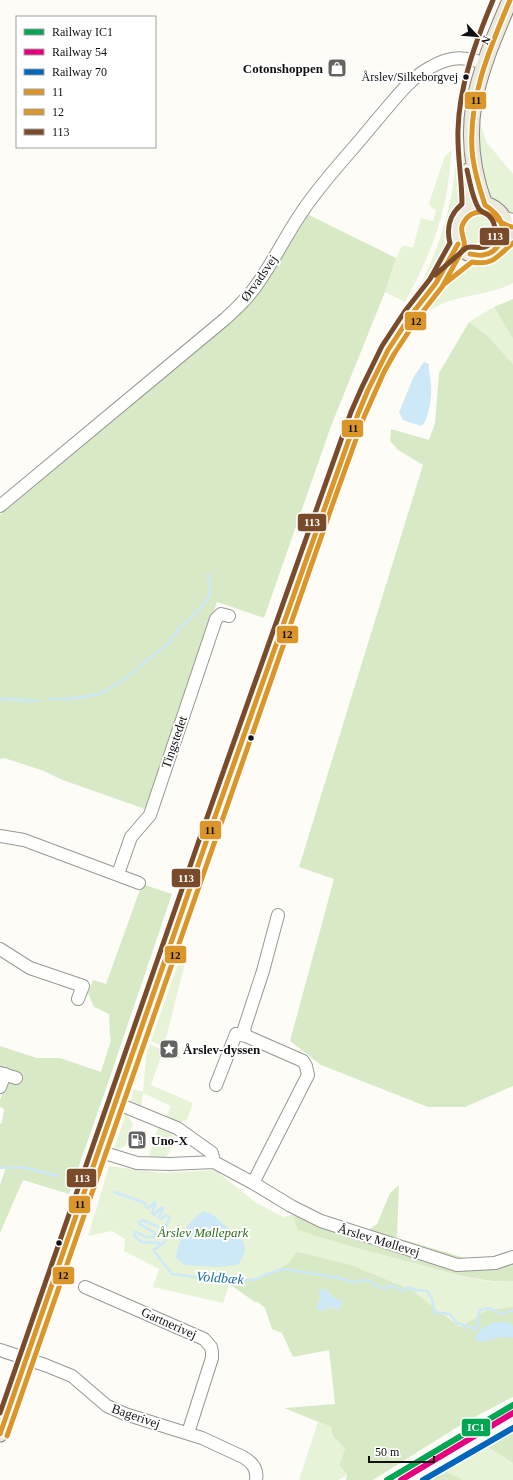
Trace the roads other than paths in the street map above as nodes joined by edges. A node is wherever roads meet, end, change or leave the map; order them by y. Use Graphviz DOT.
graph roads {
  1 [pos="501,0"];
  2 [pos="510,0"];
  3 [pos="481,62"];
  4 [pos="485,205"];
  5 [pos="469,207"];
  6 [pos="508,219"];
  7 [pos="508,238"];
  8 [pos="458,244"];
  9 [pos="470,254"];
  10 [pos="436,283"];
  11 [pos="0,506"];
  12 [pos="229,616"];
  13 [pos="0,836"];
  14 [pos="118,874"];
  15 [pos="139,883"];
  16 [pos="278,914"];
  17 [pos="0,948"];
  18 [pos="78,999"];
  19 [pos="246,1036"];
  20 [pos="7,1075"];
  21 [pos="216,1085"];
  22 [pos="0,1087"];
  23 [pos="116,1103"];
  24 [pos="98,1151"];
  25 [pos="214,1162"];
  26 [pos="253,1183"];
  27 [pos="513,1257"];
  28 [pos="85,1287"];
  29 [pos="0,1350"];
  30 [pos="26,1358"];
  31 [pos="188,1433"];
  32 [pos="0,1434"];
  33 [pos="256,1480"];
  1 -- 3 [label="main road"];
  2 -- 3 [label="main road"];
  3 -- 4 [label="main road"];
  3 -- 5 [label="main road"];
  3 -- 11 [label="street, Ørvadsvej"];
  4 -- 5 [label="main road"];
  4 -- 6 [label="main road"];
  5 -- 8 [label="main road"];
  6 -- 7 [label="main road"];
  7 -- 9 [label="main road"];
  8 -- 9 [label="main road"];
  8 -- 10 [label="main road"];
  9 -- 10 [label="main road"];
  10 -- 23 [label="main road"];
  12 -- 14 [label="street, Tingstedet"];
  13 -- 14 [label="street"];
  14 -- 15 [label="street"];
  16 -- 19 [label="street"];
  17 -- 18 [label="street"];
  19 -- 21 [label="street"];
  19 -- 26 [label="street"];
  20 -- 22 [label="street"];
  23 -- 24 [label="main road"];
  23 -- 25 [label="street, Årslev Møllevej"];
  24 -- 25 [label="street"];
  24 -- 30 [label="main road"];
  25 -- 26 [label="street, Årslev Møllevej"];
  26 -- 27 [label="street, Årslev Møllevej"];
  28 -- 31 [label="street, Gartnerivej"];
  29 -- 30 [label="street, Bagerivej"];
  30 -- 31 [label="street, Bagerivej"];
  30 -- 32 [label="main road"];
  31 -- 33 [label="street, Bagerivej"];
}
